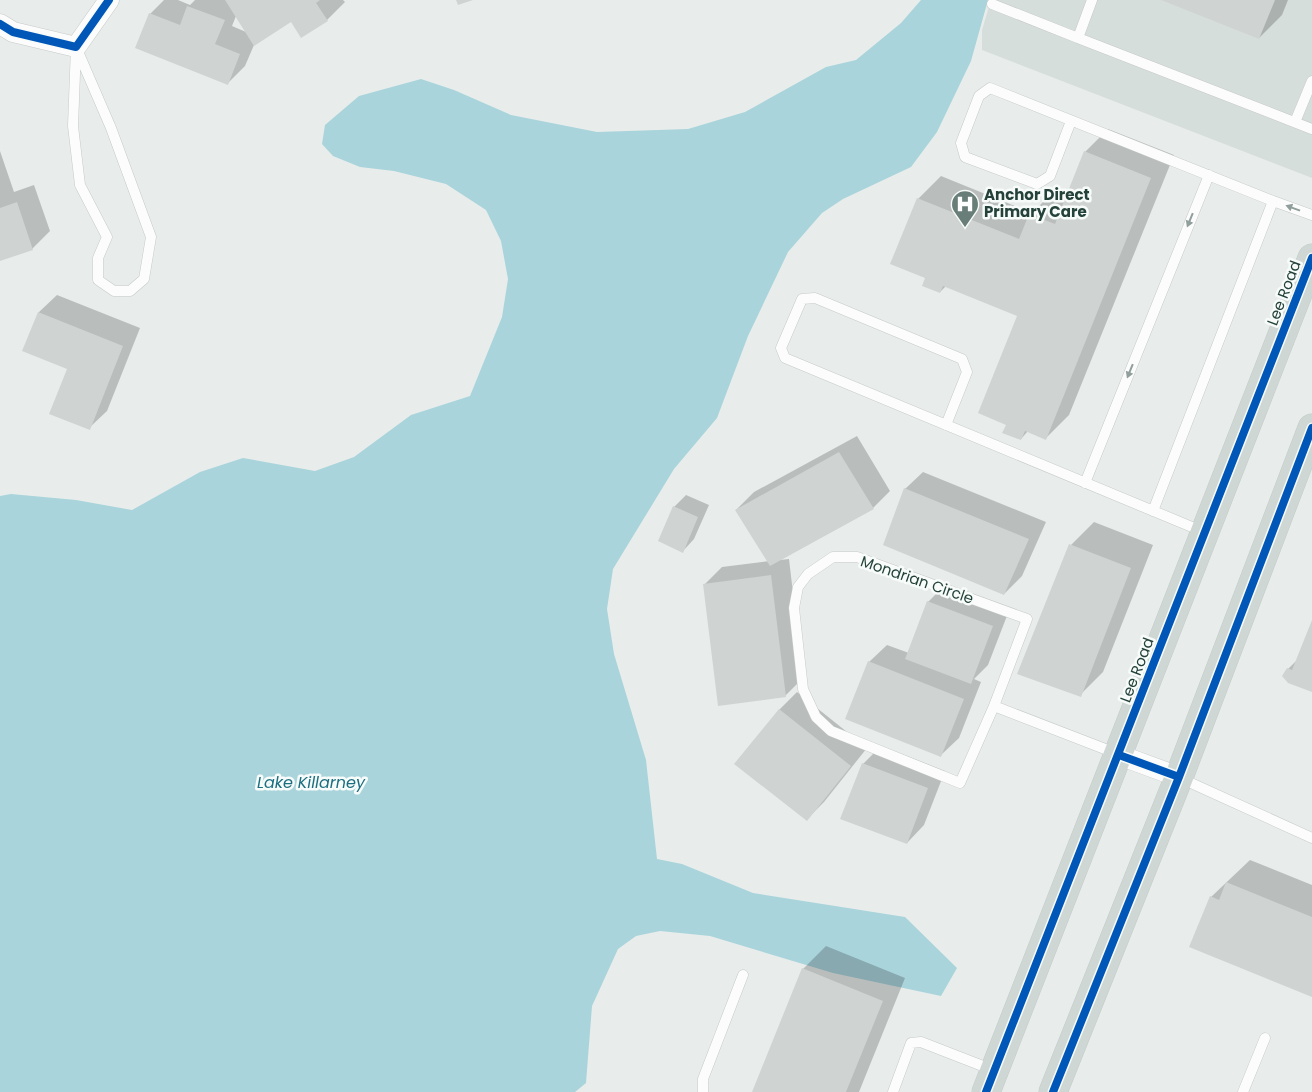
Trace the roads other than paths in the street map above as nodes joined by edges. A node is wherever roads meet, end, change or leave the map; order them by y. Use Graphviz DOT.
graph roads {
  1 [pos="109,0"];
  2 [pos="1092,0"];
  3 [pos="992,4"];
  4 [pos="0,24"];
  5 [pos="1078,38"];
  6 [pos="76,47"];
  7 [pos="1312,81"];
  8 [pos="1071,121"];
  9 [pos="1295,122"];
  10 [pos="1312,129"];
  11 [pos="1209,175"];
  12 [pos="1273,201"];
  13 [pos="1312,215"];
  14 [pos="1312,258"];
  15 [pos="946,425"];
  16 [pos="1312,428"];
  17 [pos="1085,483"];
  18 [pos="1153,511"];
  19 [pos="1205,533"];
  20 [pos="994,706"];
  21 [pos="1118,755"];
  22 [pos="1179,777"];
  23 [pos="1312,838"];
  24 [pos="743,975"];
  25 [pos="1265,1038"];
  26 [pos="990,1081"];
  27 [pos="702,1092"];
  28 [pos="893,1092"];
  29 [pos="1053,1092"];
  30 [pos="1243,1092"];
  1 -- 6 [label="street"];
  2 -- 5 [label="lane"];
  3 -- 5 [label="lane"];
  4 -- 6 [label="street"];
  5 -- 9 [label="lane"];
  6 -- 6 [label="lane"];
  7 -- 9 [label="lane"];
  8 -- 8 [label="lane"];
  8 -- 11 [label="lane"];
  9 -- 10 [label="lane"];
  11 -- 12 [label="lane"];
  11 -- 17 [label="lane, one-way"];
  13 -- 12 [label="lane, one-way"];
  12 -- 18 [label="lane"];
  14 -- 19 [label="main road, Lee Road"];
  15 -- 15 [label="lane"];
  15 -- 17 [label="lane"];
  16 -- 22 [label="main road"];
  17 -- 18 [label="lane"];
  18 -- 19 [label="lane"];
  19 -- 21 [label="main road, Lee Road"];
  20 -- 20 [label="lane, Mondrian Circle"];
  20 -- 21 [label="lane"];
  21 -- 22 [label="street"];
  21 -- 26 [label="main road, Lee Road"];
  22 -- 23 [label="lane"];
  22 -- 29 [label="main road"];
  24 -- 27 [label="lane"];
  25 -- 30 [label="lane"];
  26 -- 28 [label="lane"];
}
